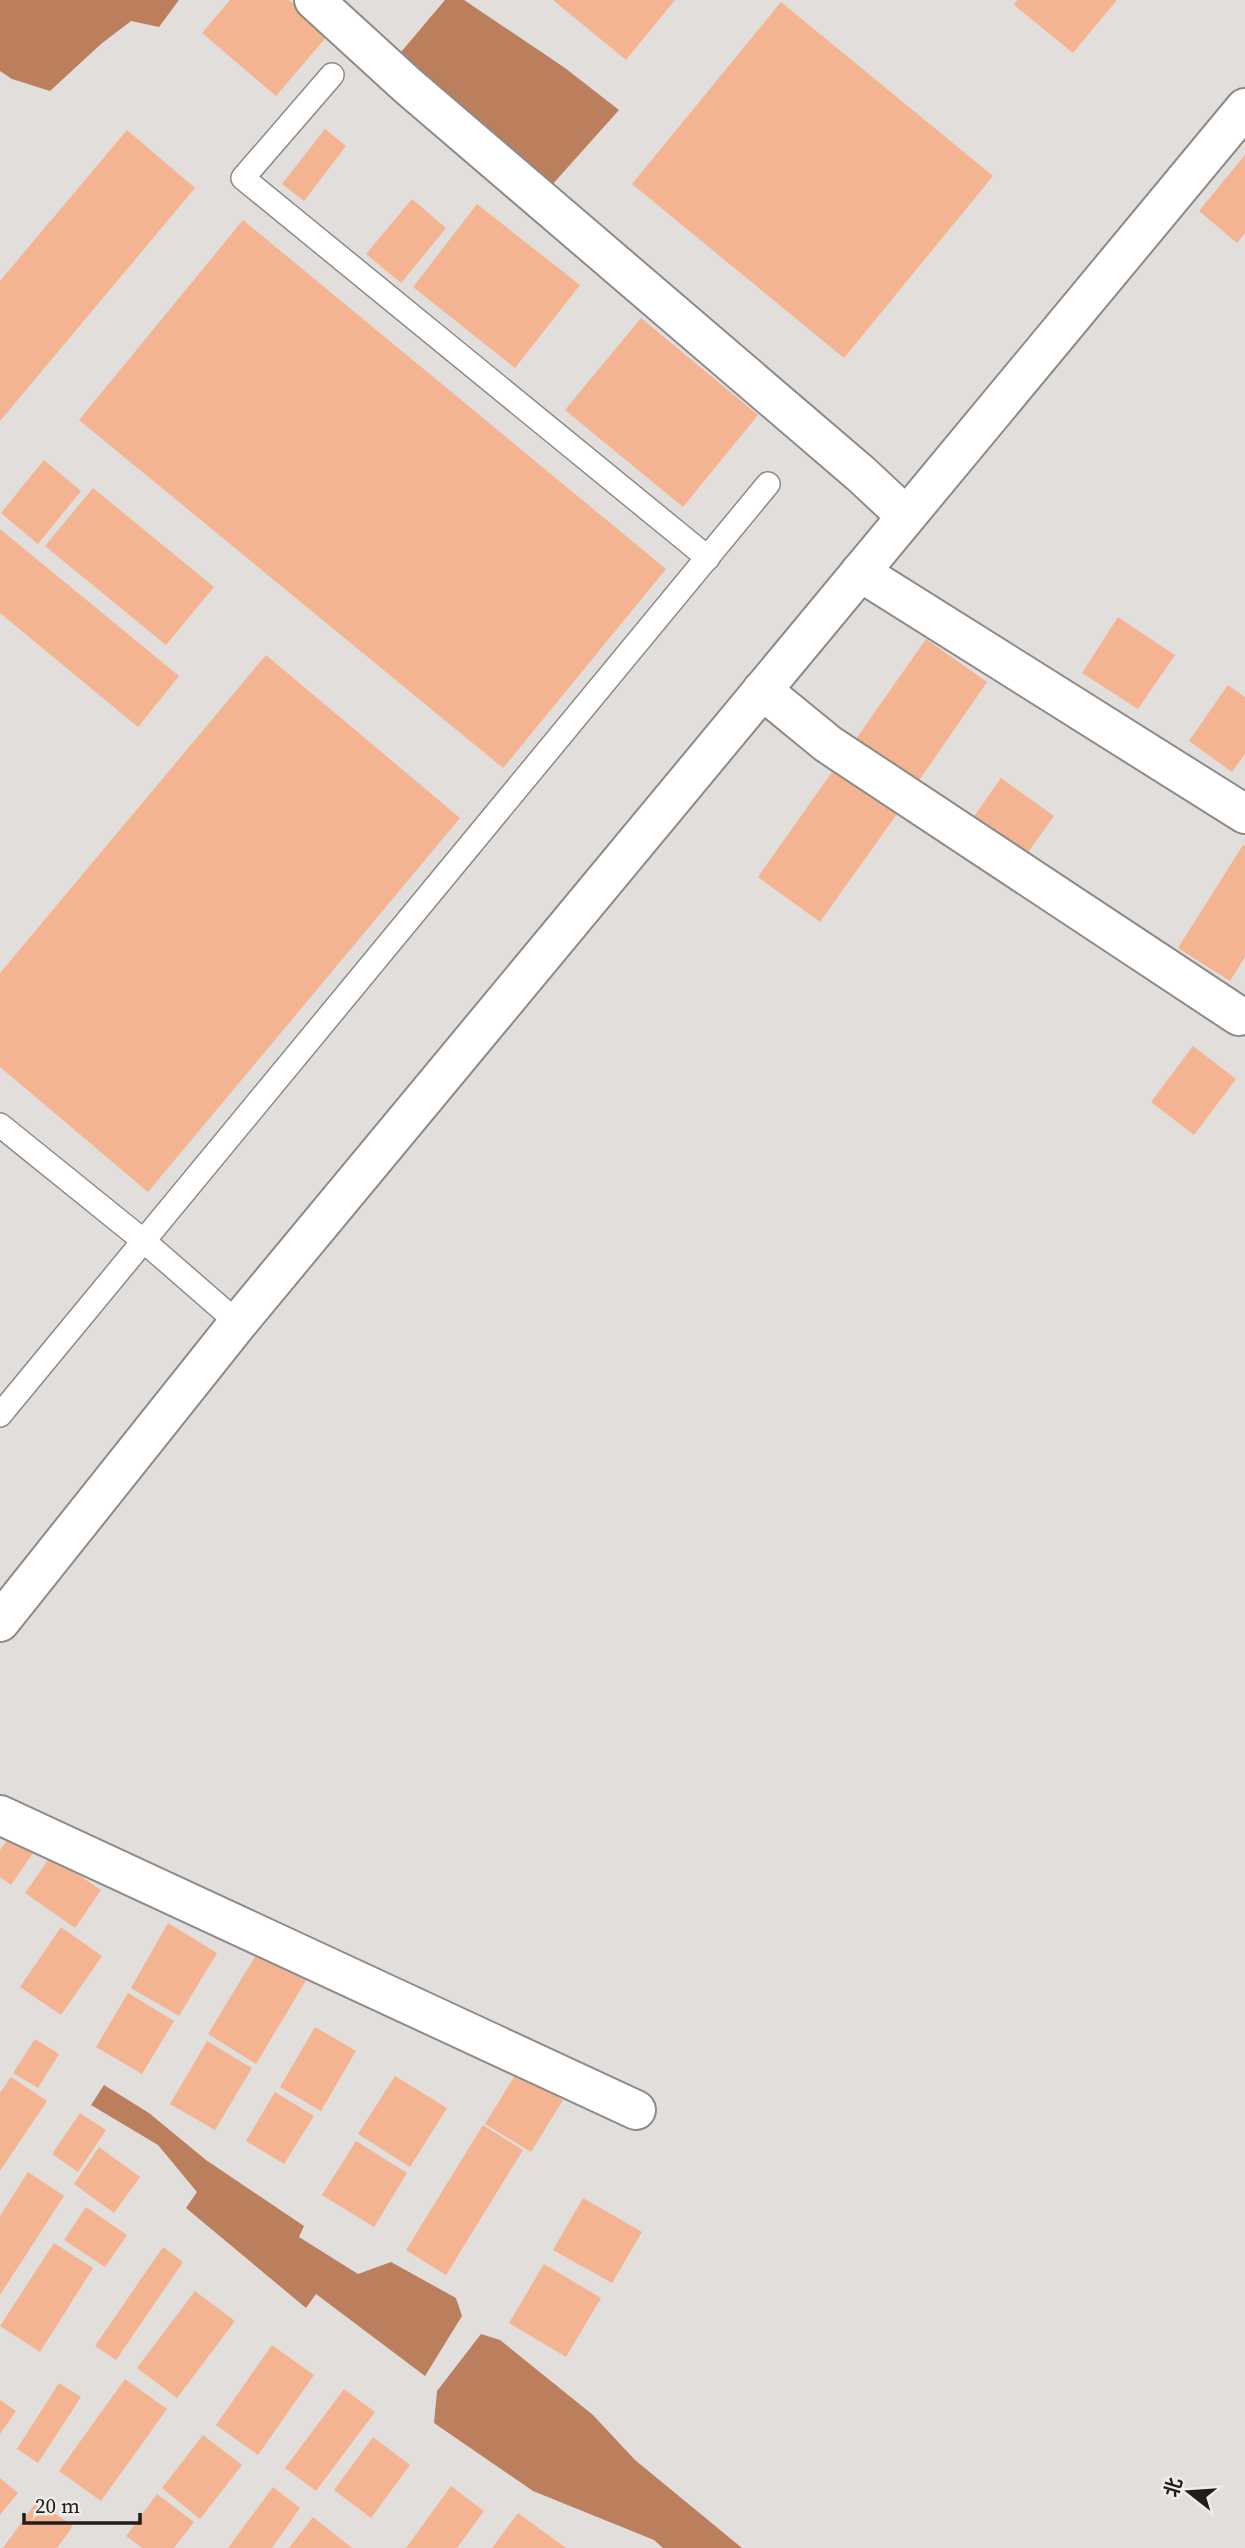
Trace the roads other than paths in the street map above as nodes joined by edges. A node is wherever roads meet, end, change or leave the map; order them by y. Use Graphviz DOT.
graph roads {
  1 [pos="314,0"];
  2 [pos="332,75"];
  3 [pos="1245,108"];
  4 [pos="768,484"];
  5 [pos="906,516"];
  6 [pos="708,558"];
  7 [pos="860,572"];
  8 [pos="762,690"];
  9 [pos="1245,814"];
  10 [pos="1238,1016"];
  11 [pos="0,1125"];
  12 [pos="145,1242"];
  13 [pos="238,1322"];
  14 [pos="0,1415"];
  15 [pos="0,1622"];
  16 [pos="0,1815"];
  17 [pos="636,2110"];
  1 -- 5 [label="street"];
  2 -- 6 [label="lane"];
  3 -- 5 [label="street"];
  4 -- 6 [label="lane"];
  5 -- 7 [label="street"];
  6 -- 12 [label="lane"];
  7 -- 8 [label="street"];
  7 -- 9 [label="street"];
  8 -- 10 [label="street"];
  8 -- 13 [label="street"];
  11 -- 12 [label="lane"];
  12 -- 13 [label="lane"];
  12 -- 14 [label="lane"];
  13 -- 15 [label="street"];
  16 -- 17 [label="street"];
}
